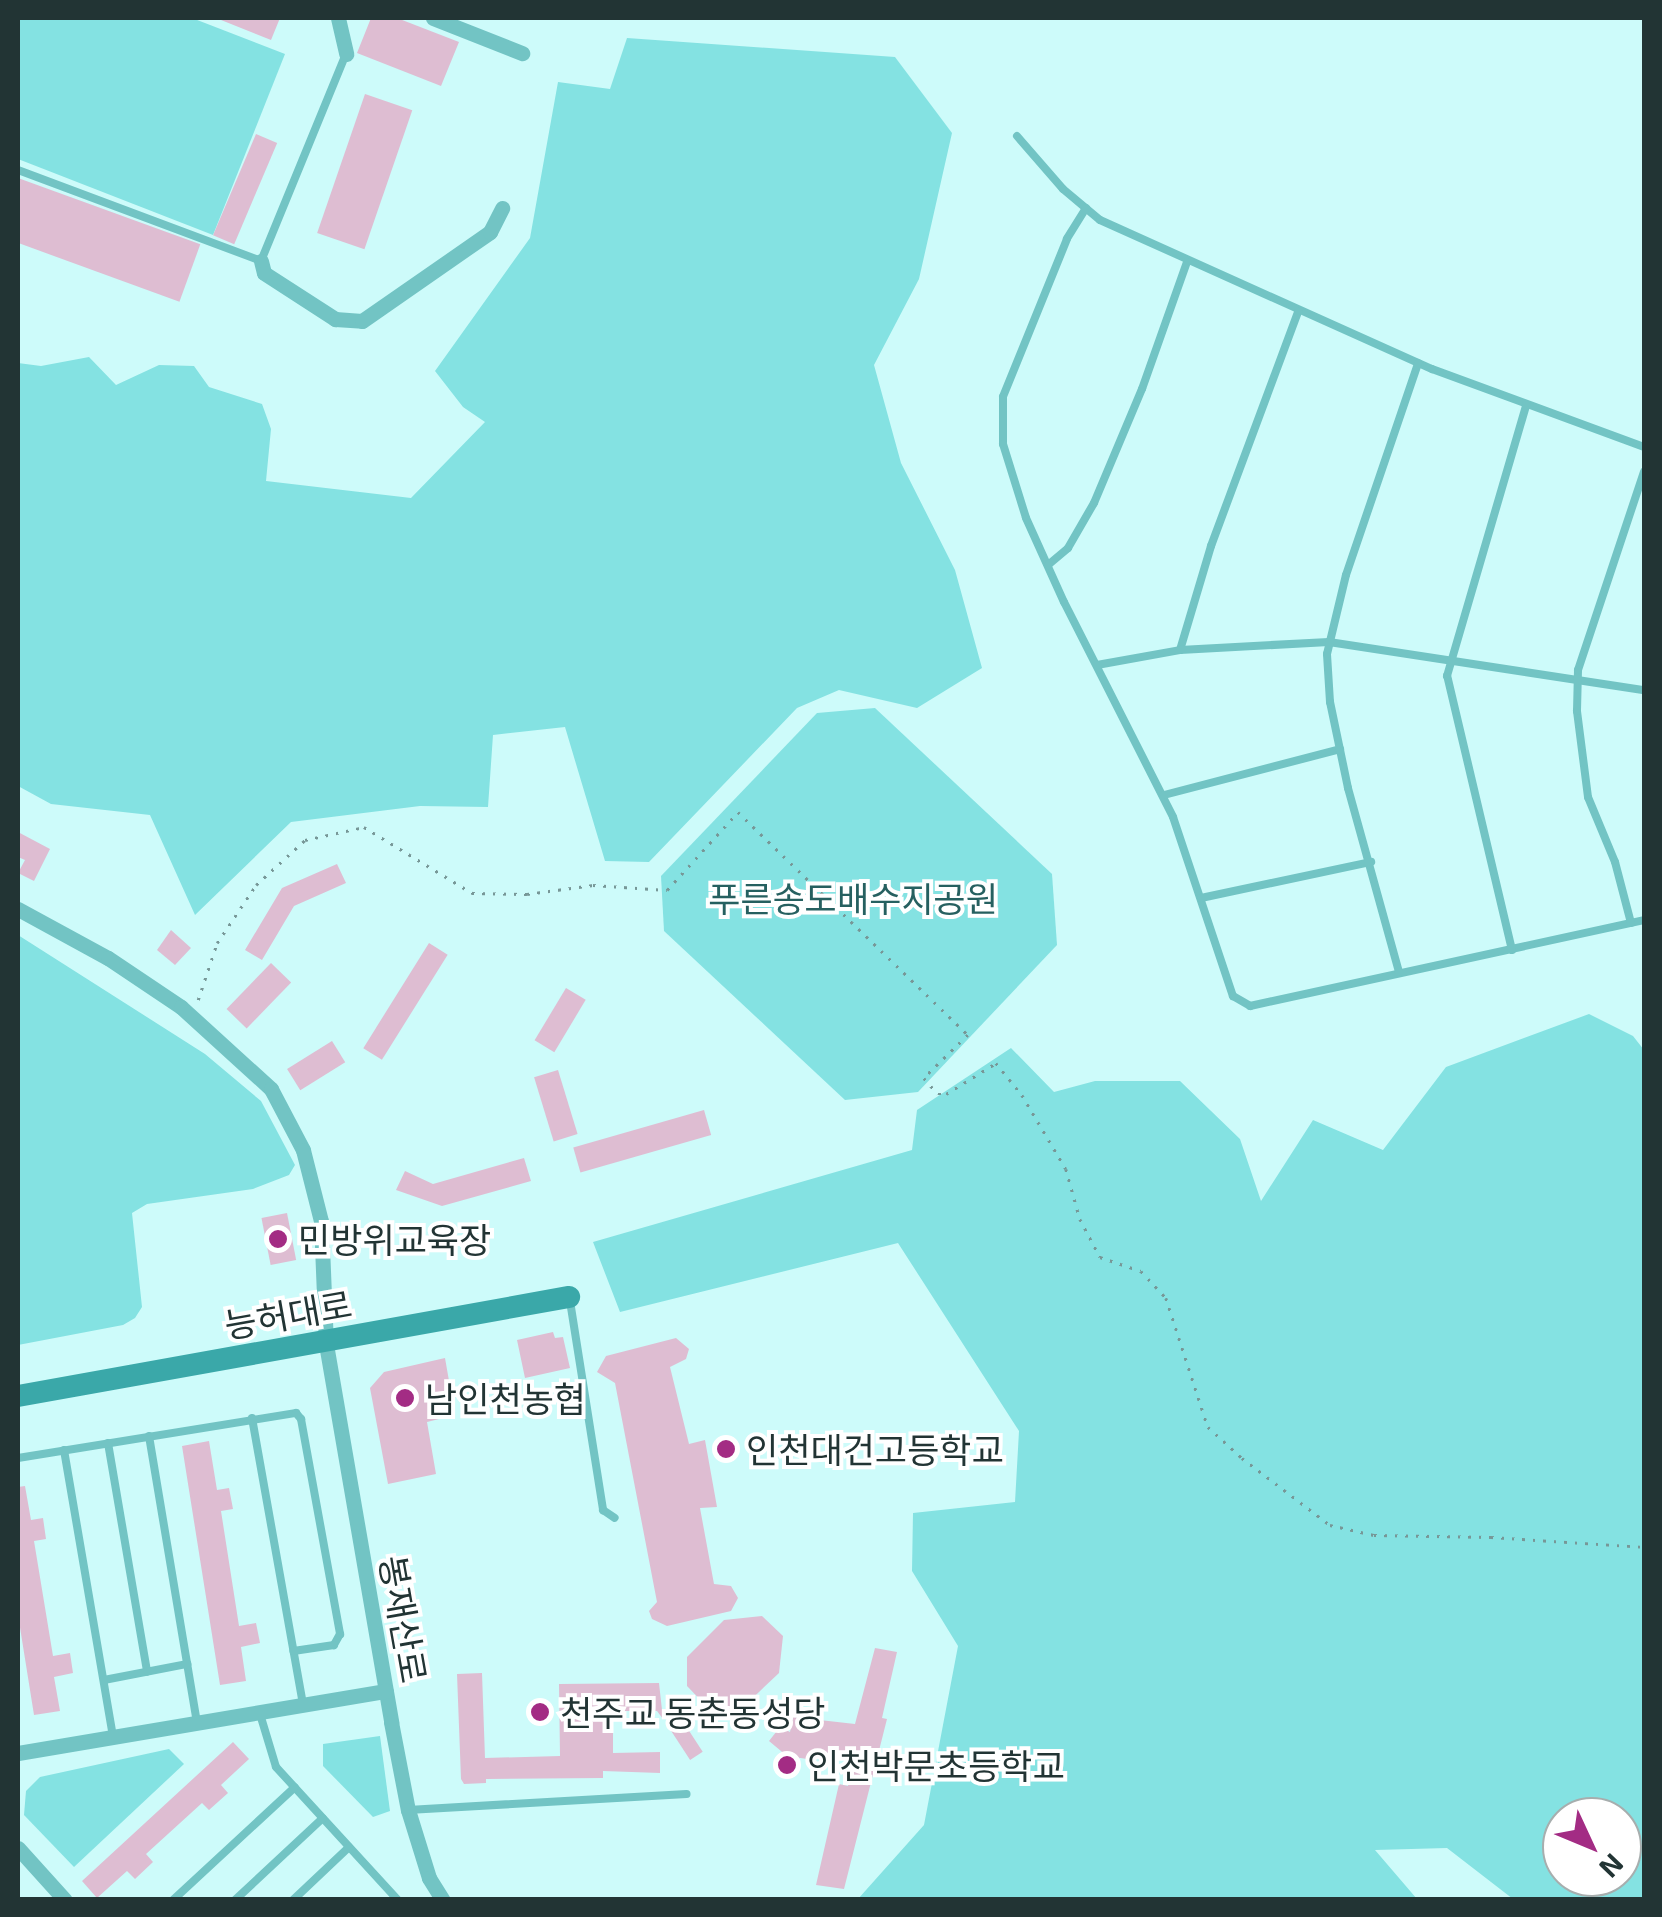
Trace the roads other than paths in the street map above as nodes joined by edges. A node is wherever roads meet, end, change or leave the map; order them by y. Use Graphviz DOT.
graph roads {
  1 [pos="338,18"];
  2 [pos="433,18"];
  3 [pos="522,52"];
  4 [pos="346,54"];
  5 [pos="1016,136"];
  6 [pos="18,170"];
  7 [pos="502,208"];
  8 [pos="1086,208"];
  9 [pos="261,261"];
  10 [pos="1188,262"];
  11 [pos="1298,312"];
  12 [pos="1418,363"];
  13 [pos="1526,405"];
  14 [pos="1644,446"];
  15 [pos="1644,472"];
  16 [pos="1048,565"];
  17 [pos="1329,642"];
  18 [pos="1180,650"];
  19 [pos="1452,658"];
  20 [pos="1096,665"];
  21 [pos="1578,678"];
  22 [pos="1644,690"];
  23 [pos="1340,749"];
  24 [pos="1164,795"];
  25 [pos="1371,862"];
  26 [pos="1201,898"];
  27 [pos="18,909"];
  28 [pos="1644,920"];
  29 [pos="1631,923"];
  30 [pos="1512,950"];
  31 [pos="1398,972"];
  32 [pos="569,1297"];
  33 [pos="326,1344"];
  34 [pos="18,1396"];
  35 [pos="252,1418"];
  36 [pos="149,1436"];
  37 [pos="108,1443"];
  38 [pos="64,1450"];
  39 [pos="18,1458"];
  40 [pos="615,1518"];
  41 [pos="293,1651"];
  42 [pos="187,1664"];
  43 [pos="147,1672"];
  44 [pos="104,1680"];
  45 [pos="386,1692"];
  46 [pos="303,1705"];
  47 [pos="259,1713"];
  48 [pos="197,1723"];
  49 [pos="114,1737"];
  50 [pos="18,1753"];
  51 [pos="295,1787"];
  52 [pos="688,1794"];
  53 [pos="408,1810"];
  54 [pos="323,1818"];
  55 [pos="350,1847"];
  56 [pos="18,1848"];
  57 [pos="62,1899"];
  58 [pos="173,1900"];
  59 [pos="235,1900"];
  60 [pos="293,1900"];
  61 [pos="398,1900"];
  62 [pos="443,1900"];
  1 -- 4 [label="street"];
  2 -- 3 [label="street"];
  4 -- 9 [label="lane"];
  5 -- 8 [label="lane"];
  6 -- 9 [label="lane"];
  7 -- 9 [label="street"];
  8 -- 10 [label="lane"];
  8 -- 16 [label="lane"];
  10 -- 11 [label="lane"];
  10 -- 16 [label="lane"];
  11 -- 12 [label="lane"];
  11 -- 18 [label="lane"];
  12 -- 13 [label="lane"];
  12 -- 17 [label="lane"];
  13 -- 14 [label="lane"];
  13 -- 19 [label="lane"];
  15 -- 21 [label="lane"];
  16 -- 20 [label="lane"];
  17 -- 18 [label="lane"];
  17 -- 19 [label="lane"];
  17 -- 23 [label="lane"];
  18 -- 20 [label="lane"];
  19 -- 21 [label="lane"];
  19 -- 30 [label="lane"];
  20 -- 24 [label="lane"];
  21 -- 22 [label="lane"];
  21 -- 29 [label="lane"];
  23 -- 24 [label="lane"];
  23 -- 25 [label="lane"];
  24 -- 26 [label="lane"];
  25 -- 26 [label="lane"];
  25 -- 31 [label="lane"];
  26 -- 31 [label="lane"];
  27 -- 33 [label="street, 봉재산로"];
  28 -- 29 [label="lane"];
  29 -- 30 [label="lane"];
  30 -- 31 [label="lane"];
  32 -- 33 [label="main road, 능허대로"];
  32 -- 40 [label="lane"];
  33 -- 34 [label="main road, 능허대로"];
  33 -- 45 [label="street, 봉재산로"];
  35 -- 36 [label="lane"];
  35 -- 41 [label="lane"];
  35 -- 41 [label="lane"];
  36 -- 37 [label="lane"];
  36 -- 42 [label="lane"];
  37 -- 38 [label="lane"];
  37 -- 43 [label="lane"];
  38 -- 39 [label="lane"];
  38 -- 44 [label="lane"];
  41 -- 46 [label="lane"];
  42 -- 43 [label="lane"];
  42 -- 48 [label="lane"];
  43 -- 44 [label="lane"];
  44 -- 49 [label="lane"];
  45 -- 46 [label="street"];
  45 -- 53 [label="street, 봉재산로"];
  46 -- 47 [label="street"];
  47 -- 48 [label="street"];
  47 -- 51 [label="lane"];
  48 -- 49 [label="street"];
  49 -- 50 [label="street"];
  51 -- 54 [label="lane"];
  51 -- 58 [label="lane"];
  52 -- 53 [label="lane"];
  53 -- 62 [label="street, 봉재산로"];
  54 -- 55 [label="lane"];
  54 -- 59 [label="lane"];
  55 -- 60 [label="lane"];
  55 -- 61 [label="lane"];
  56 -- 57 [label="street"];
}
